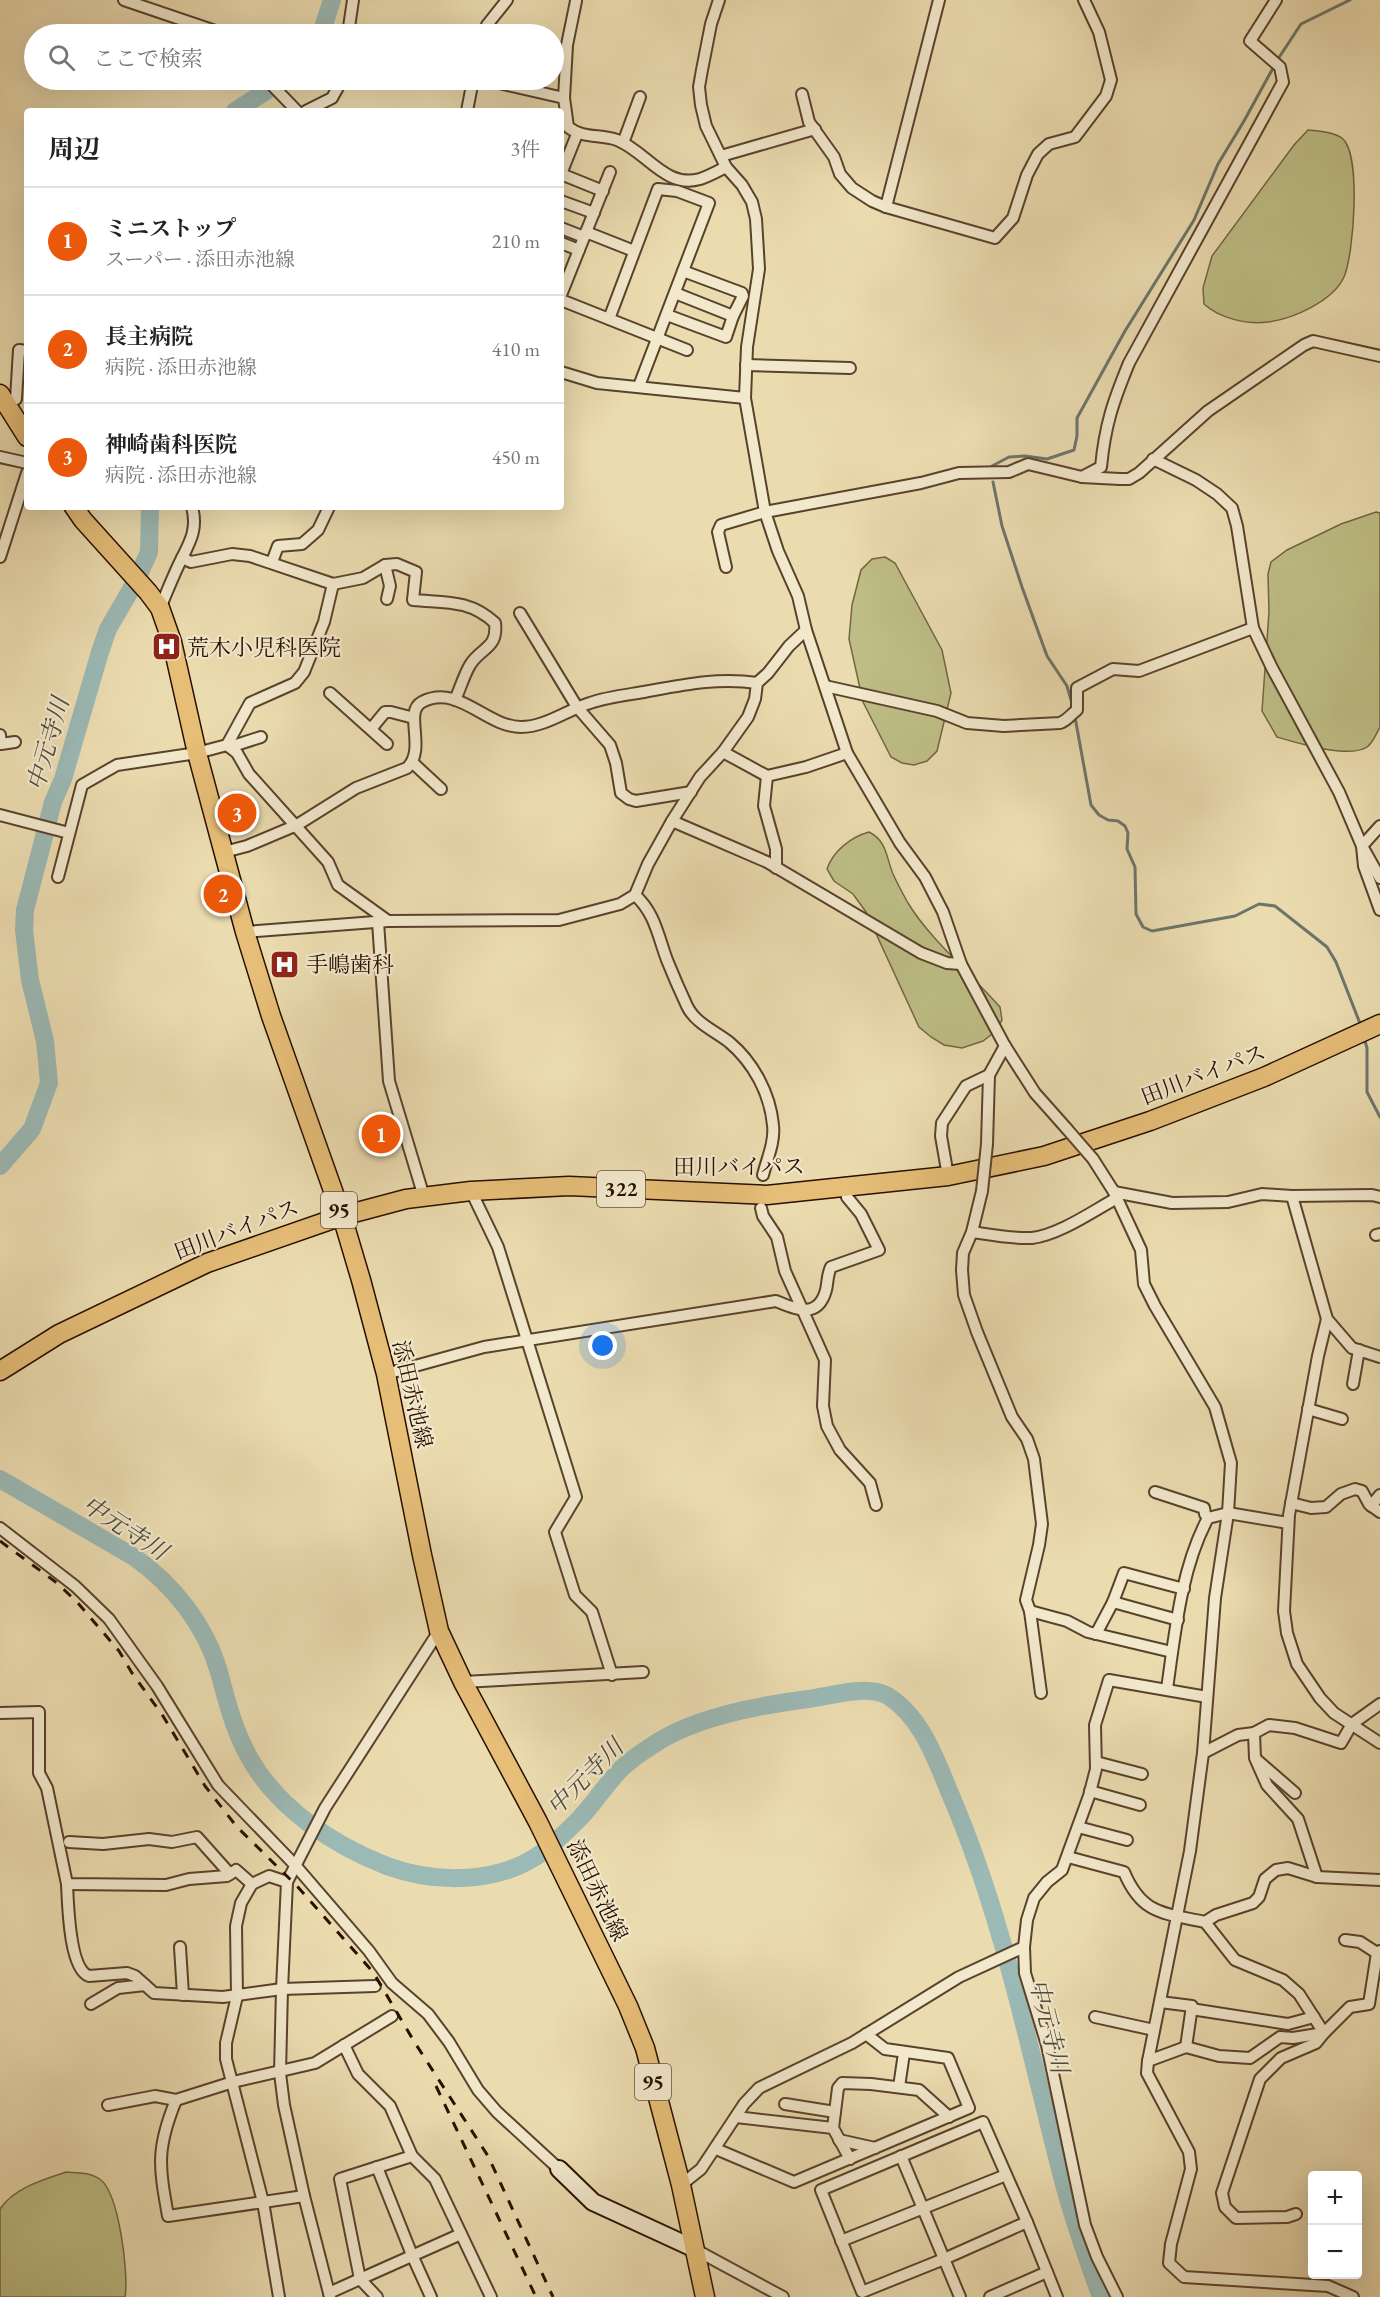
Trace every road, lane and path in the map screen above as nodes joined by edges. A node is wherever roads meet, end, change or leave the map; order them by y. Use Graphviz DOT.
graph roads {
  1 [pos="124,0"];
  2 [pos="353,0"];
  3 [pos="507,0"];
  4 [pos="719,0"];
  5 [pos="939,0"];
  6 [pos="1084,0"];
  7 [pos="1276,0"];
  8 [pos="576,1"];
  9 [pos="150,4"];
  10 [pos="199,24"];
  11 [pos="349,24"];
  12 [pos="488,24"];
  13 [pos="276,90"];
  14 [pos="336,90"];
  15 [pos="471,90"];
  16 [pos="529,90"];
  17 [pos="802,94"];
  18 [pos="640,97"];
  19 [pos="564,98"];
  20 [pos="293,108"];
  21 [pos="312,108"];
  22 [pos="468,108"];
  23 [pos="815,129"];
  24 [pos="577,134"];
  25 [pos="623,143"];
  26 [pos="565,153"];
  27 [pos="721,156"];
  28 [pos="726,167"];
  29 [pos="610,172"];
  30 [pos="564,175"];
  31 [pos="603,190"];
  32 [pos="564,202"];
  33 [pos="886,207"];
  34 [pos="594,213"];
  35 [pos="564,229"];
  36 [pos="585,235"];
  37 [pos="564,244"];
  38 [pos="579,250"];
  39 [pos="634,251"];
  40 [pos="684,270"];
  41 [pos="564,288"];
  42 [pos="675,293"];
  43 [pos="564,301"];
  44 [pos="667,315"];
  45 [pos="734,316"];
  46 [pos="609,319"];
  47 [pos="658,338"];
  48 [pos="687,350"];
  49 [pos="24,351"];
  50 [pos="1380,356"];
  51 [pos="746,365"];
  52 [pos="850,368"];
  53 [pos="564,373"];
  54 [pos="639,386"];
  55 [pos="745,398"];
  56 [pos="12,399"];
  57 [pos="24,429"];
  58 [pos="0,457"];
  59 [pos="1154,459"];
  60 [pos="24,462"];
  61 [pos="1082,477"];
  62 [pos="24,482"];
  63 [pos="76,510"];
  64 [pos="192,510"];
  65 [pos="328,510"];
  66 [pos="765,512"];
  67 [pos="0,557"];
  68 [pos="182,558"];
  69 [pos="272,562"];
  70 [pos="385,566"];
  71 [pos="726,567"];
  72 [pos="333,584"];
  73 [pos="387,599"];
  74 [pos="160,608"];
  75 [pos="520,613"];
  76 [pos="1253,628"];
  77 [pos="806,630"];
  78 [pos="757,683"];
  79 [pos="825,686"];
  80 [pos="330,693"];
  81 [pos="455,700"];
  82 [pos="577,707"];
  83 [pos="414,718"];
  84 [pos="371,729"];
  85 [pos="261,737"];
  86 [pos="0,741"];
  87 [pos="15,742"];
  88 [pos="387,744"];
  89 [pos="229,746"];
  90 [pos="723,752"];
  91 [pos="197,753"];
  92 [pos="847,753"];
  93 [pos="413,763"];
  94 [pos="766,777"];
  95 [pos="441,789"];
  96 [pos="691,792"];
  97 [pos="0,815"];
  98 [pos="672,821"];
  99 [pos="297,825"];
  100 [pos="1380,826"];
  101 [pos="69,833"];
  102 [pos="1362,846"];
  103 [pos="224,852"];
  104 [pos="776,868"];
  105 [pos="58,877"];
  106 [pos="1380,878"];
  107 [pos="635,895"];
  108 [pos="1380,910"];
  109 [pos="383,921"];
  110 [pos="245,932"];
  111 [pos="961,964"];
  112 [pos="1380,1024"];
  113 [pos="1005,1046"];
  114 [pos="989,1075"];
  115 [pos="763,1175"];
  116 [pos="948,1176"];
  117 [pos="846,1187"];
  118 [pos="471,1191"];
  119 [pos="1115,1195"];
  120 [pos="1292,1196"];
  121 [pos="424,1197"];
  122 [pos="1380,1197"];
  123 [pos="761,1208"];
  124 [pos="342,1216"];
  125 [pos="972,1232"];
  126 [pos="802,1311"];
  127 [pos="1327,1319"];
  128 [pos="528,1341"];
  129 [pos="1359,1350"];
  130 [pos="1380,1357"];
  131 [pos="0,1371"];
  132 [pos="387,1374"];
  133 [pos="1353,1384"];
  134 [pos="1308,1409"];
  135 [pos="1342,1419"];
  136 [pos="1155,1492"];
  137 [pos="1380,1494"];
  138 [pos="1291,1503"];
  139 [pos="876,1505"];
  140 [pos="1376,1509"];
  141 [pos="1228,1513"];
  142 [pos="1208,1518"];
  143 [pos="1288,1523"];
  144 [pos="0,1528"];
  145 [pos="1184,1589"];
  146 [pos="1113,1602"];
  147 [pos="1030,1611"];
  148 [pos="1178,1620"];
  149 [pos="439,1631"];
  150 [pos="1096,1634"];
  151 [pos="1172,1652"];
  152 [pos="643,1672"];
  153 [pos="612,1675"];
  154 [pos="463,1682"];
  155 [pos="1167,1689"];
  156 [pos="1041,1693"];
  157 [pos="1207,1697"];
  158 [pos="1380,1704"];
  159 [pos="0,1713"];
  160 [pos="1352,1724"];
  161 [pos="1254,1733"];
  162 [pos="1380,1743"];
  163 [pos="1203,1753"];
  164 [pos="1255,1758"];
  165 [pos="1096,1762"];
  166 [pos="1142,1774"];
  167 [pos="1090,1791"];
  168 [pos="1295,1793"];
  169 [pos="1140,1805"];
  170 [pos="1078,1827"];
  171 [pos="1127,1840"];
  172 [pos="69,1842"];
  173 [pos="1068,1857"];
  174 [pos="295,1865"];
  175 [pos="230,1874"];
  176 [pos="1317,1877"];
  177 [pos="1380,1880"];
  178 [pos="287,1882"];
  179 [pos="67,1884"];
  180 [pos="252,1884"];
  181 [pos="1176,1915"];
  182 [pos="1205,1922"];
  183 [pos="1345,1940"];
  184 [pos="180,1947"];
  185 [pos="1019,1949"];
  186 [pos="1379,1952"];
  187 [pos="145,1985"];
  188 [pos="375,1986"];
  189 [pos="282,1989"];
  190 [pos="183,1995"];
  191 [pos="237,1996"];
  192 [pos="1160,2002"];
  193 [pos="91,2004"];
  194 [pos="1375,2004"];
  195 [pos="1191,2009"];
  196 [pos="392,2016"];
  197 [pos="1314,2017"];
  198 [pos="1095,2018"];
  199 [pos="1154,2030"];
  200 [pos="1323,2033"];
  201 [pos="866,2034"];
  202 [pos="344,2045"];
  203 [pos="1186,2047"];
  204 [pos="904,2053"];
  205 [pos="1148,2061"];
  206 [pos="280,2073"];
  207 [pos="233,2082"];
  208 [pos="899,2087"];
  209 [pos="176,2100"];
  210 [pos="786,2104"];
  211 [pos="108,2105"];
  212 [pos="835,2112"];
  213 [pos="952,2116"];
  214 [pos="736,2117"];
  215 [pos="833,2128"];
  216 [pos="961,2132"];
  217 [pos="839,2140"];
  218 [pos="875,2148"];
  219 [pos="716,2149"];
  220 [pos="412,2156"];
  221 [pos="901,2156"];
  222 [pos="848,2159"];
  223 [pos="377,2167"];
  224 [pos="559,2169"];
  225 [pos="855,2175"];
  226 [pos="1006,2175"];
  227 [pos="681,2185"];
  228 [pos="304,2196"];
  229 [pos="263,2202"];
  230 [pos="923,2209"];
  231 [pos="1296,2214"];
  232 [pos="1027,2222"];
  233 [pos="461,2234"];
  234 [pos="841,2241"];
  235 [pos="693,2248"];
  236 [pos="412,2255"];
  237 [pos="944,2259"];
  238 [pos="1047,2272"];
  239 [pos="360,2278"];
  240 [pos="330,2295"];
  241 [pos="857,2295"];
  242 [pos="279,2297"];
  243 [pos="377,2297"];
  244 [pos="431,2297"];
  245 [pos="491,2297"];
  246 [pos="705,2297"];
  247 [pos="783,2297"];
  248 [pos="960,2297"];
  249 [pos="990,2297"];
  250 [pos="1057,2297"];
  251 [pos="1117,2297"];
  252 [pos="1353,2297"];
  1 -- 9 [label="street"];
  2 -- 11 [label="street"];
  3 -- 12 [label="street"];
  4 -- 27 [label="street"];
  5 -- 33 [label="street"];
  6 -- 33 [label="street"];
  7 -- 61 [label="street"];
  8 -- 19 [label="street"];
  9 -- 10 [label="street"];
  13 -- 20 [label="street"];
  14 -- 21 [label="street"];
  15 -- 22 [label="street"];
  16 -- 19 [label="street"];
  17 -- 23 [label="street"];
  18 -- 25 [label="street"];
  19 -- 24 [label="street"];
  23 -- 27 [label="street"];
  23 -- 33 [label="street"];
  24 -- 25 [label="street"];
  24 -- 26 [label="street"];
  25 -- 28 [label="street"];
  27 -- 28 [label="street"];
  28 -- 51 [label="street"];
  29 -- 31 [label="street"];
  30 -- 31 [label="street"];
  31 -- 34 [label="street"];
  32 -- 34 [label="street"];
  34 -- 36 [label="street"];
  35 -- 36 [label="street"];
  36 -- 38 [label="street"];
  36 -- 39 [label="street"];
  37 -- 38 [label="street"];
  38 -- 41 [label="street"];
  39 -- 40 [label="street"];
  39 -- 46 [label="street"];
  40 -- 42 [label="street"];
  40 -- 45 [label="street"];
  42 -- 44 [label="street"];
  42 -- 45 [label="street"];
  43 -- 46 [label="street"];
  44 -- 45 [label="street"];
  44 -- 47 [label="street"];
  46 -- 47 [label="street"];
  47 -- 48 [label="street"];
  47 -- 54 [label="street"];
  49 -- 56 [label="street"];
  50 -- 59 [label="street"];
  51 -- 52 [label="street"];
  51 -- 55 [label="street"];
  53 -- 54 [label="street"];
  54 -- 55 [label="street"];
  55 -- 66 [label="street"];
  56 -- 57 [label="main road"];
  58 -- 60 [label="street"];
  59 -- 61 [label="street"];
  59 -- 76 [label="street"];
  61 -- 66 [label="street"];
  62 -- 67 [label="street"];
  63 -- 74 [label="main road, 添田赤池線 / 95"];
  64 -- 68 [label="street"];
  65 -- 69 [label="street"];
  66 -- 71 [label="street"];
  66 -- 77 [label="street"];
  68 -- 69 [label="street"];
  68 -- 74 [label="street"];
  69 -- 72 [label="street"];
  70 -- 72 [label="street"];
  70 -- 73 [label="street"];
  70 -- 81 [label="street"];
  72 -- 89 [label="street"];
  74 -- 91 [label="main road, 添田赤池線 / 95"];
  75 -- 82 [label="street"];
  76 -- 79 [label="street"];
  76 -- 102 [label="street"];
  77 -- 78 [label="street"];
  77 -- 79 [label="street"];
  78 -- 82 [label="street"];
  78 -- 90 [label="street"];
  79 -- 92 [label="street"];
  80 -- 84 [label="street"];
  81 -- 82 [label="street"];
  81 -- 83 [label="street"];
  82 -- 96 [label="street"];
  83 -- 84 [label="street"];
  83 -- 93 [label="street"];
  84 -- 88 [label="street"];
  85 -- 89 [label="street"];
  86 -- 87 [label="street"];
  89 -- 91 [label="street"];
  89 -- 99 [label="street"];
  90 -- 94 [label="street"];
  90 -- 96 [label="street"];
  91 -- 101 [label="street"];
  91 -- 103 [label="main road, 添田赤池線 / 95"];
  92 -- 94 [label="street"];
  92 -- 111 [label="street"];
  93 -- 95 [label="street"];
  93 -- 99 [label="street"];
  94 -- 104 [label="street"];
  96 -- 98 [label="street"];
  97 -- 101 [label="street"];
  98 -- 104 [label="street"];
  98 -- 107 [label="street"];
  99 -- 103 [label="street"];
  99 -- 109 [label="street"];
  100 -- 102 [label="street"];
  101 -- 105 [label="street"];
  102 -- 106 [label="street"];
  102 -- 108 [label="street"];
  103 -- 110 [label="main road, 添田赤池線 / 95"];
  104 -- 111 [label="street"];
  107 -- 109 [label="street"];
  107 -- 115 [label="street"];
  109 -- 110 [label="street"];
  109 -- 121 [label="street"];
  110 -- 124 [label="main road, 添田赤池線 / 95"];
  111 -- 113 [label="street"];
  112 -- 116 [label="main road, 田川バイパス / 322"];
  113 -- 114 [label="street"];
  113 -- 119 [label="street, bridge"];
  114 -- 116 [label="street"];
  114 -- 125 [label="street, bridge"];
  116 -- 117 [label="main road, 田川バイパス / 322"];
  117 -- 118 [label="main road, 田川バイパス / 322"];
  117 -- 126 [label="street"];
  118 -- 121 [label="main road, 田川バイパス / 322"];
  118 -- 128 [label="street"];
  119 -- 120 [label="street"];
  119 -- 125 [label="street"];
  119 -- 141 [label="street"];
  120 -- 122 [label="street"];
  120 -- 127 [label="street"];
  121 -- 124 [label="main road, 田川バイパス / 322"];
  123 -- 126 [label="street"];
  124 -- 131 [label="main road, 田川バイパス / 322"];
  124 -- 132 [label="main road, 添田赤池線 / 95"];
  125 -- 147 [label="street"];
  126 -- 128 [label="street"];
  126 -- 139 [label="street"];
  127 -- 129 [label="street"];
  127 -- 134 [label="street"];
  128 -- 132 [label="street"];
  128 -- 153 [label="street"];
  129 -- 130 [label="street"];
  129 -- 133 [label="street"];
  132 -- 149 [label="main road, 添田赤池線 / 95"];
  134 -- 135 [label="street"];
  134 -- 138 [label="street"];
  136 -- 142 [label="street"];
  137 -- 140 [label="street"];
  138 -- 140 [label="street"];
  138 -- 143 [label="street"];
  141 -- 142 [label="street"];
  141 -- 143 [label="street"];
  141 -- 157 [label="street"];
  142 -- 145 [label="street"];
  143 -- 160 [label="street"];
  144 -- 174 [label="street"];
  145 -- 146 [label="street"];
  145 -- 148 [label="street"];
  146 -- 148 [label="street"];
  146 -- 150 [label="street"];
  147 -- 150 [label="street"];
  147 -- 156 [label="street"];
  148 -- 151 [label="street"];
  149 -- 154 [label="main road, 添田赤池線 / 95"];
  149 -- 174 [label="street"];
  150 -- 151 [label="street"];
  151 -- 155 [label="street"];
  152 -- 153 [label="street"];
  153 -- 154 [label="street"];
  154 -- 227 [label="main road, 添田赤池線 / 95"];
  155 -- 157 [label="street"];
  155 -- 165 [label="street"];
  157 -- 163 [label="street"];
  158 -- 160 [label="street"];
  159 -- 179 [label="street"];
  160 -- 161 [label="street"];
  160 -- 162 [label="street"];
  161 -- 163 [label="street"];
  161 -- 164 [label="street"];
  163 -- 181 [label="street"];
  164 -- 168 [label="street"];
  164 -- 176 [label="street"];
  165 -- 166 [label="street"];
  165 -- 167 [label="street"];
  167 -- 169 [label="street"];
  167 -- 170 [label="street"];
  170 -- 171 [label="street"];
  170 -- 173 [label="street"];
  172 -- 175 [label="street"];
  173 -- 181 [label="street"];
  173 -- 185 [label="street"];
  174 -- 178 [label="street"];
  174 -- 224 [label="street"];
  175 -- 179 [label="street"];
  175 -- 180 [label="street"];
  176 -- 177 [label="street"];
  176 -- 182 [label="street"];
  178 -- 180 [label="street"];
  178 -- 189 [label="street"];
  179 -- 187 [label="street"];
  180 -- 191 [label="street"];
  181 -- 182 [label="street"];
  181 -- 192 [label="street"];
  182 -- 197 [label="street"];
  183 -- 186 [label="street"];
  184 -- 190 [label="street"];
  185 -- 201 [label="street"];
  185 -- 251 [label="street"];
  186 -- 194 [label="street"];
  187 -- 190 [label="street"];
  187 -- 193 [label="street"];
  188 -- 189 [label="street"];
  189 -- 191 [label="street"];
  189 -- 206 [label="street"];
  190 -- 191 [label="street"];
  191 -- 207 [label="street"];
  192 -- 195 [label="street"];
  192 -- 199 [label="street"];
  194 -- 200 [label="street"];
  195 -- 197 [label="street"];
  195 -- 203 [label="street"];
  196 -- 202 [label="street"];
  197 -- 200 [label="street"];
  198 -- 199 [label="street"];
  199 -- 205 [label="street"];
  200 -- 203 [label="street"];
  200 -- 231 [label="street"];
  201 -- 204 [label="street"];
  201 -- 214 [label="street"];
  202 -- 206 [label="street"];
  202 -- 220 [label="street"];
  203 -- 205 [label="street"];
  204 -- 208 [label="street"];
  204 -- 213 [label="street"];
  205 -- 252 [label="street"];
  206 -- 207 [label="street"];
  206 -- 228 [label="street"];
  207 -- 209 [label="street"];
  207 -- 229 [label="street"];
  208 -- 212 [label="street"];
  208 -- 213 [label="street"];
  209 -- 211 [label="street"];
  209 -- 229 [label="street"];
  210 -- 212 [label="street"];
  212 -- 215 [label="street"];
  213 -- 216 [label="street"];
  213 -- 218 [label="street"];
  214 -- 215 [label="street"];
  214 -- 219 [label="street"];
  215 -- 217 [label="street"];
  216 -- 221 [label="street"];
  216 -- 226 [label="street"];
  217 -- 218 [label="street"];
  217 -- 222 [label="street"];
  218 -- 222 [label="street"];
  219 -- 222 [label="street"];
  219 -- 227 [label="street"];
  220 -- 223 [label="street"];
  220 -- 233 [label="street"];
  221 -- 225 [label="street"];
  221 -- 230 [label="street"];
  222 -- 225 [label="street"];
  223 -- 236 [label="street"];
  223 -- 239 [label="street"];
  224 -- 235 [label="main road"];
  225 -- 234 [label="street"];
  226 -- 230 [label="street"];
  226 -- 232 [label="street"];
  227 -- 235 [label="main road, 添田赤池線 / 95"];
  228 -- 229 [label="street"];
  228 -- 240 [label="street"];
  229 -- 242 [label="street"];
  230 -- 234 [label="street"];
  230 -- 237 [label="street"];
  232 -- 237 [label="street"];
  232 -- 238 [label="street"];
  233 -- 236 [label="street"];
  233 -- 245 [label="street"];
  234 -- 241 [label="street"];
  235 -- 246 [label="main road, 添田赤池線 / 95"];
  235 -- 247 [label="street"];
  236 -- 239 [label="street"];
  236 -- 244 [label="street"];
  237 -- 241 [label="street"];
  237 -- 248 [label="street"];
  238 -- 249 [label="street"];
  238 -- 250 [label="street"];
  239 -- 240 [label="street"];
  239 -- 243 [label="street"];
}
